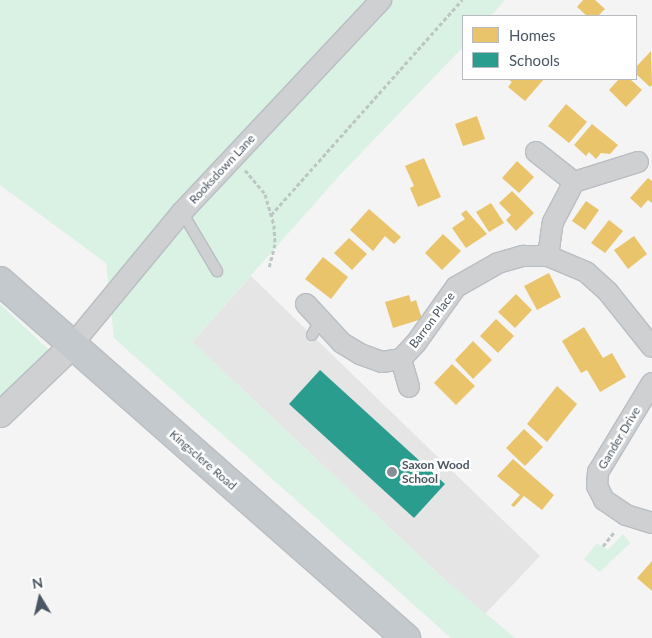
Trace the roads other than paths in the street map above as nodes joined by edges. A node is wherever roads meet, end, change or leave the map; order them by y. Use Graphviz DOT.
graph roads {
  1 [pos="381,0"];
  2 [pos="536,152"];
  3 [pos="638,162"];
  4 [pos="574,182"];
  5 [pos="182,212"];
  6 [pos="548,256"];
  7 [pos="217,270"];
  8 [pos="0,281"];
  9 [pos="306,304"];
  10 [pos="72,345"];
  11 [pos="652,347"];
  12 [pos="401,359"];
  13 [pos="652,383"];
  14 [pos="409,387"];
  15 [pos="0,414"];
  16 [pos="652,523"];
  17 [pos="406,638"];
  1 -- 5 [label="street, Rooksdown Lane"];
  2 -- 4 [label="street"];
  3 -- 4 [label="street"];
  4 -- 6 [label="street"];
  5 -- 7 [label="lane"];
  5 -- 10 [label="street, Rooksdown Lane"];
  6 -- 11 [label="street, Barron Place"];
  6 -- 12 [label="street, Barron Place"];
  8 -- 10 [label="highway, Kingsclere Road"];
  9 -- 12 [label="street, Barron Place"];
  10 -- 15 [label="street"];
  10 -- 17 [label="highway, Kingsclere Road"];
  12 -- 14 [label="street, Barron Place"];
  13 -- 16 [label="street, Gander Drive"];
}
